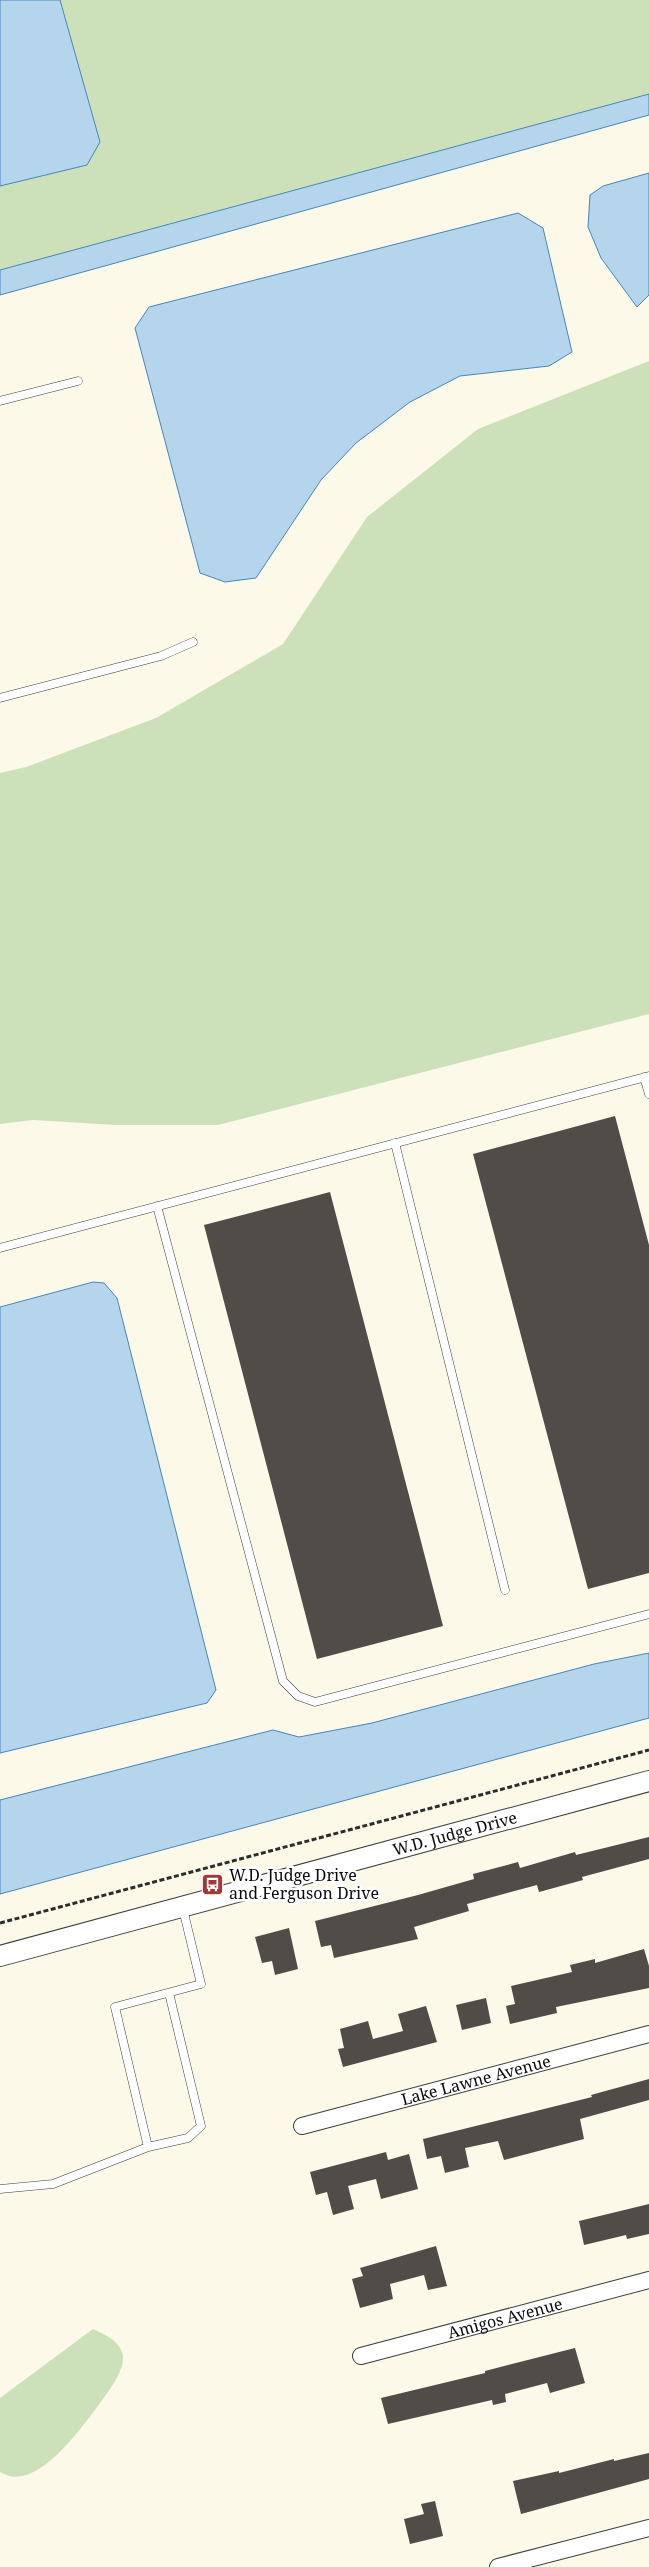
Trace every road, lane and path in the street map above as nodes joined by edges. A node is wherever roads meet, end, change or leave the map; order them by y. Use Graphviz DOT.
graph roads {
  1 [pos="78,382"];
  2 [pos="0,401"];
  3 [pos="193,642"];
  4 [pos="0,698"];
  5 [pos="647,1076"];
  6 [pos="649,1094"];
  7 [pos="395,1143"];
  8 [pos="157,1206"];
  9 [pos="0,1248"];
  10 [pos="505,1590"];
  11 [pos="649,1614"];
  12 [pos="649,1750"];
  13 [pos="649,1781"];
  14 [pos="182,1907"];
  15 [pos="0,1923"];
  16 [pos="0,1956"];
  17 [pos="170,1993"];
  18 [pos="649,2034"];
  19 [pos="302,2126"];
  20 [pos="148,2147"];
  21 [pos="0,2189"];
  22 [pos="649,2280"];
  23 [pos="361,2356"];
  24 [pos="649,2528"];
  25 [pos="498,2567"];
  1 -- 2 [label="lane"];
  3 -- 4 [label="lane"];
  5 -- 6 [label="lane"];
  5 -- 7 [label="lane"];
  7 -- 8 [label="lane"];
  7 -- 10 [label="lane"];
  8 -- 9 [label="lane"];
  8 -- 11 [label="lane"];
  12 -- 15 [label="path"];
  13 -- 14 [label="street, W.D. Judge Drive"];
  14 -- 16 [label="street, W.D. Judge Drive"];
  14 -- 17 [label="lane"];
  17 -- 20 [label="lane"];
  17 -- 20 [label="lane"];
  18 -- 19 [label="street, Lake Lawne Avenue"];
  20 -- 21 [label="lane"];
  22 -- 23 [label="street, Amigos Avenue"];
  24 -- 25 [label="street"];
}
